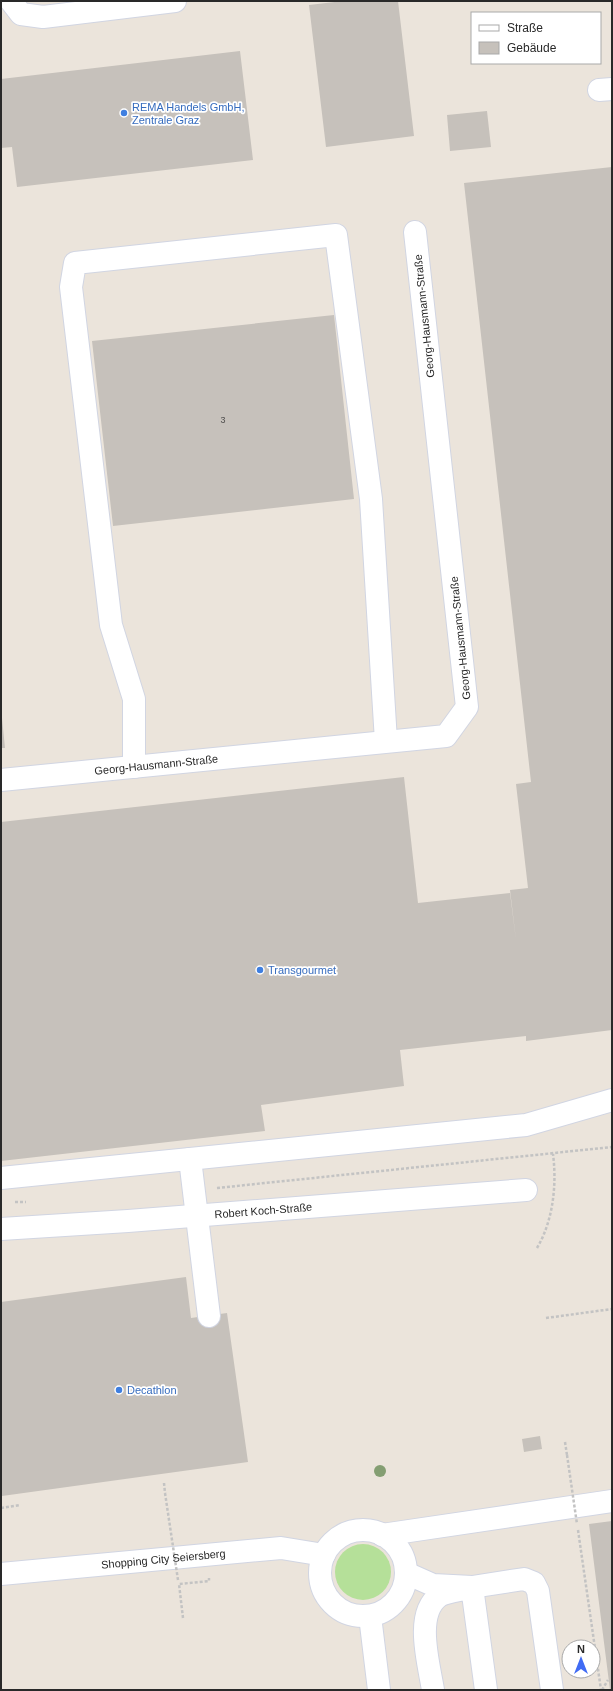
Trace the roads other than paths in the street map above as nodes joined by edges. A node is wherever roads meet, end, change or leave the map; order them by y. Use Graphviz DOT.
graph roads {
  1 [pos="11,1"];
  2 [pos="175,1"];
  3 [pos="415,232"];
  4 [pos="386,742"];
  5 [pos="134,767"];
  6 [pos="1,780"];
  7 [pos="612,1100"];
  8 [pos="190,1159"];
  9 [pos="1,1178"];
  10 [pos="526,1190"];
  11 [pos="197,1216"];
  12 [pos="1,1229"];
  13 [pos="209,1316"];
  14 [pos="612,1501"];
  15 [pos="382,1535"];
  16 [pos="324,1555"];
  17 [pos="406,1573"];
  18 [pos="1,1574"];
  19 [pos="472,1587"];
  20 [pos="370,1616"];
  21 [pos="379,1690"];
  22 [pos="433,1690"];
  23 [pos="486,1690"];
  24 [pos="552,1690"];
  1 -- 2 [label="lane"];
  3 -- 4 [label="lane, Georg-Hausmann-Straße"];
  4 -- 5 [label="lane, Georg-Hausmann-Straße"];
  4 -- 5 [label="lane"];
  5 -- 6 [label="lane, Georg-Hausmann-Straße"];
  7 -- 8 [label="lane"];
  8 -- 9 [label="lane"];
  8 -- 11 [label="lane"];
  10 -- 11 [label="lane, Robert Koch-Straße"];
  11 -- 12 [label="lane, Robert Koch-Straße"];
  11 -- 13 [label="lane"];
  14 -- 15 [label="lane"];
  15 -- 16 [label="lane"];
  15 -- 17 [label="lane"];
  16 -- 18 [label="lane, Shopping City Seiersberg"];
  16 -- 20 [label="lane"];
  17 -- 19 [label="lane"];
  17 -- 20 [label="lane"];
  19 -- 22 [label="lane"];
  19 -- 23 [label="lane"];
  19 -- 24 [label="lane"];
  20 -- 21 [label="lane"];
}
